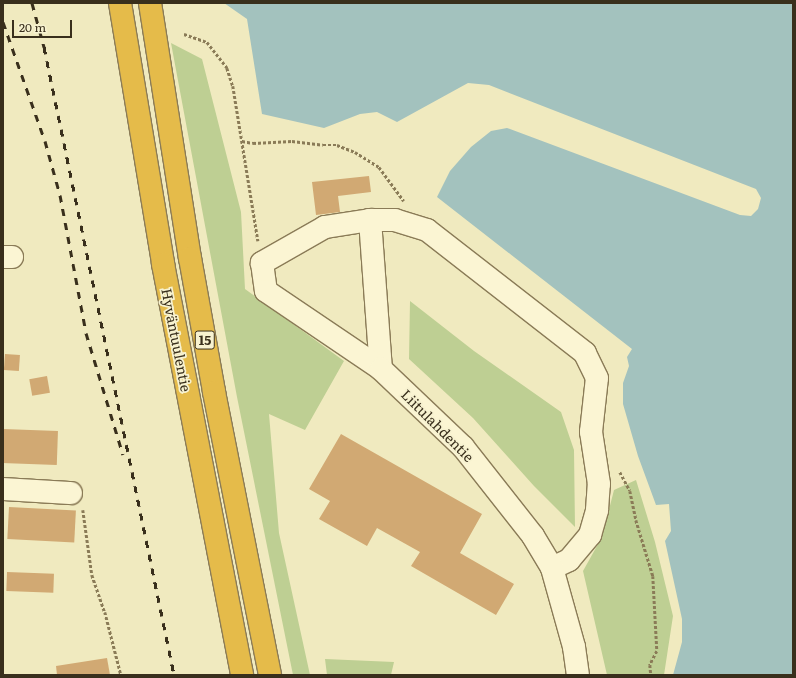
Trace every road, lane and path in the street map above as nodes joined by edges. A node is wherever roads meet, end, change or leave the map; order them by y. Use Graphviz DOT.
graph roads {
  1 [pos="120,3"];
  2 [pos="150,3"];
  3 [pos="184,34"];
  4 [pos="242,141"];
  5 [pos="370,220"];
  6 [pos="415,226"];
  7 [pos="262,263"];
  8 [pos="381,368"];
  9 [pos="618,468"];
  10 [pos="3,488"];
  11 [pos="71,493"];
  12 [pos="552,568"];
  13 [pos="121,675"];
  14 [pos="242,675"];
  15 [pos="270,675"];
  16 [pos="578,675"];
  17 [pos="651,675"];
  1 -- 14 [label="highway, Hyväntuulentie / 15"];
  2 -- 15 [label="highway, Hyväntuulentie / 15"];
  3 -- 4 [label="path"];
  4 -- 6 [label="path"];
  4 -- 7 [label="path"];
  5 -- 6 [label="street"];
  5 -- 7 [label="street"];
  5 -- 8 [label="street"];
  6 -- 12 [label="street"];
  7 -- 8 [label="street, Liitulahdentie"];
  8 -- 12 [label="street, Liitulahdentie"];
  9 -- 17 [label="path"];
  10 -- 11 [label="street"];
  11 -- 13 [label="path"];
  12 -- 16 [label="street, Liitulahdentie"];
}
